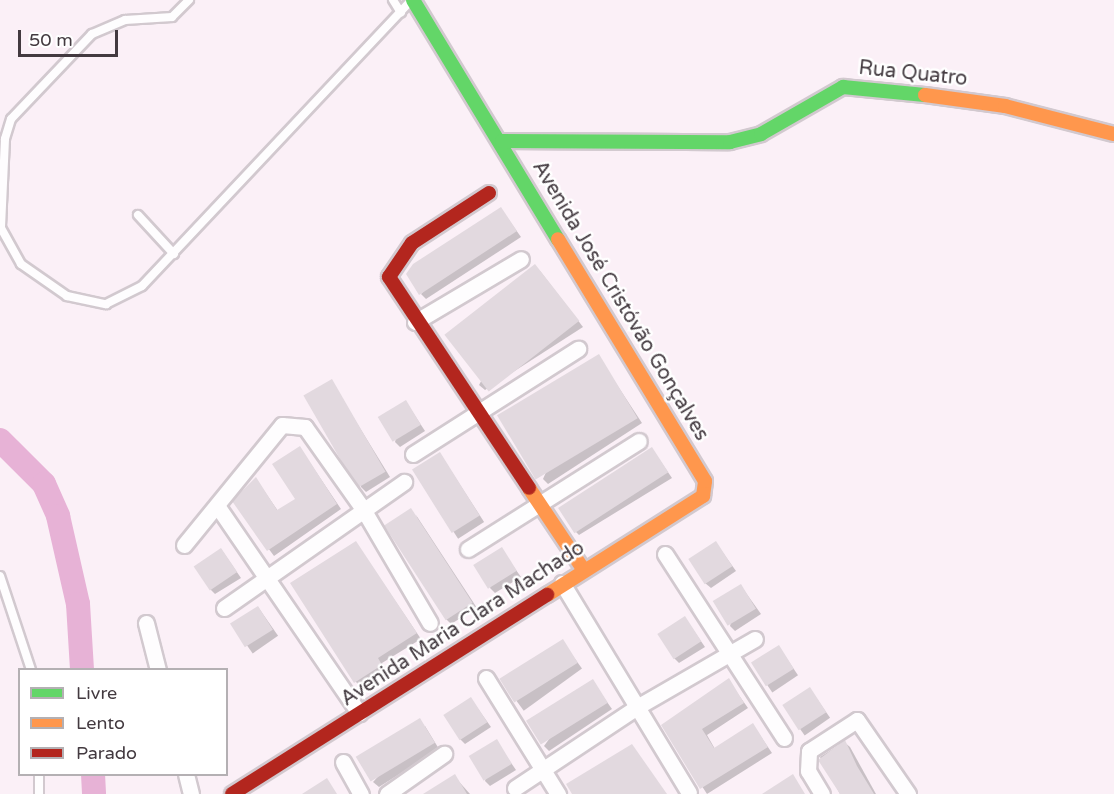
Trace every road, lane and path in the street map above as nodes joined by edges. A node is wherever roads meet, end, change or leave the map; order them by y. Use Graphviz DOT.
graph roads {
  1 [pos="189,0"];
  2 [pos="393,0"];
  3 [pos="412,0"];
  4 [pos="401,13"];
  5 [pos="1114,134"];
  6 [pos="502,141"];
  7 [pos="489,193"];
  8 [pos="138,215"];
  9 [pos="174,254"];
  10 [pos="521,259"];
  11 [pos="415,322"];
  12 [pos="578,349"];
  13 [pos="476,412"];
  14 [pos="639,441"];
  15 [pos="413,454"];
  16 [pos="705,481"];
  17 [pos="404,482"];
  18 [pos="538,505"];
  19 [pos="218,507"];
  20 [pos="363,509"];
  21 [pos="184,545"];
  22 [pos="468,549"];
  23 [pos="665,554"];
  24 [pos="583,569"];
  25 [pos="267,573"];
  26 [pos="0,576"];
  27 [pos="562,583"];
  28 [pos="224,608"];
  29 [pos="146,623"];
  30 [pos="430,623"];
  31 [pos="755,639"];
  32 [pos="731,653"];
  33 [pos="31,668"];
  34 [pos="158,668"];
  35 [pos="486,678"];
  36 [pos="637,707"];
  37 [pos="359,713"];
  38 [pos="784,738"];
  39 [pos="444,754"];
  40 [pos="343,762"];
  41 [pos="543,771"];
  42 [pos="39,776"];
  43 [pos="186,776"];
  44 [pos="515,788"];
  45 [pos="689,793"];
  46 [pos="39,794"];
  47 [pos="191,794"];
  48 [pos="232,794"];
  49 [pos="361,794"];
  50 [pos="387,794"];
  51 [pos="558,794"];
  52 [pos="822,794"];
  53 [pos="908,794"];
  1 -- 9 [label="lane"];
  2 -- 4 [label="lane"];
  3 -- 4 [label="lane"];
  3 -- 6 [label="street, Avenida José Cristóvão Gonçalves"];
  4 -- 9 [label="lane"];
  5 -- 6 [label="street, Rua Quatro"];
  6 -- 16 [label="street, Avenida José Cristóvão Gonçalves"];
  7 -- 11 [label="street"];
  8 -- 9 [label="lane"];
  10 -- 11 [label="street"];
  11 -- 13 [label="street"];
  12 -- 13 [label="street"];
  13 -- 15 [label="street"];
  13 -- 18 [label="street"];
  14 -- 18 [label="street"];
  16 -- 24 [label="street, Avenida Maria Clara Machado"];
  17 -- 20 [label="street"];
  18 -- 22 [label="street"];
  18 -- 24 [label="street"];
  19 -- 20 [label="street"];
  19 -- 21 [label="street"];
  19 -- 25 [label="street"];
  20 -- 25 [label="street"];
  20 -- 30 [label="street"];
  23 -- 32 [label="street"];
  24 -- 27 [label="street, Avenida Maria Clara Machado"];
  25 -- 28 [label="street"];
  25 -- 37 [label="street"];
  26 -- 33 [label="lane"];
  27 -- 36 [label="street"];
  27 -- 37 [label="street, Avenida Maria Clara Machado"];
  29 -- 34 [label="street"];
  31 -- 32 [label="street"];
  32 -- 36 [label="street"];
  32 -- 38 [label="street"];
  35 -- 41 [label="street"];
  36 -- 41 [label="street"];
  36 -- 45 [label="street"];
  37 -- 48 [label="street, Avenida Maria Clara Machado"];
  39 -- 50 [label="street"];
  40 -- 49 [label="street"];
  41 -- 44 [label="street"];
  41 -- 51 [label="street"];
  42 -- 46 [label="lane"];
  43 -- 47 [label="street"];
  52 -- 53 [label="street"];
}
